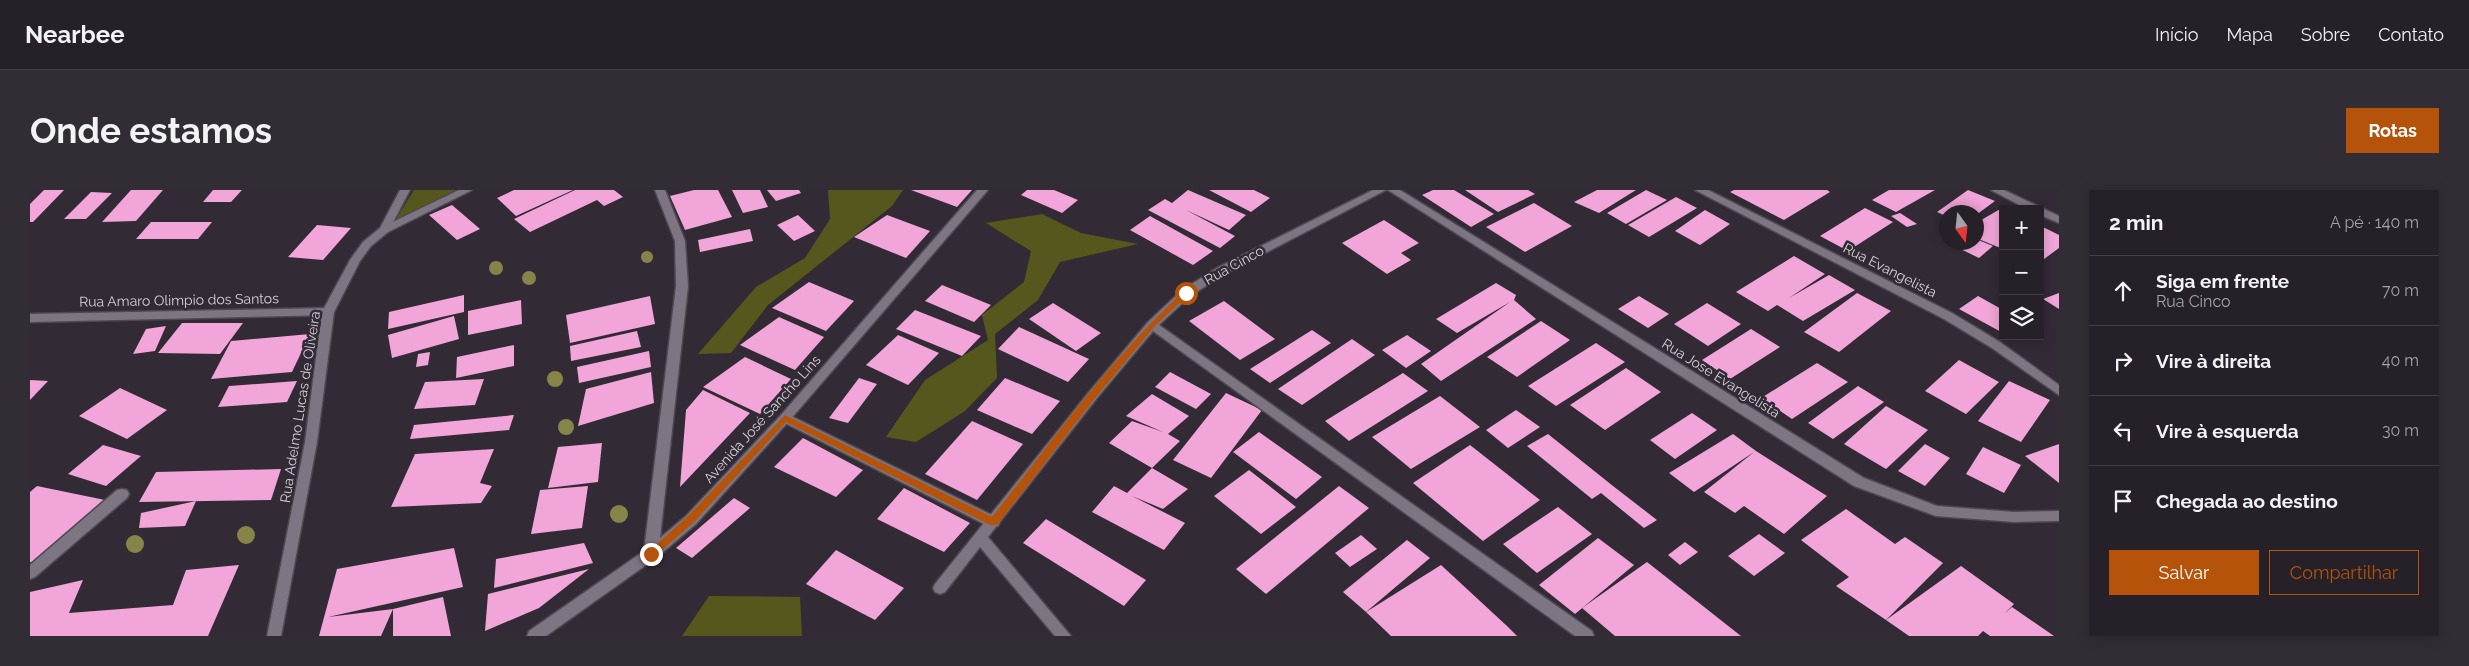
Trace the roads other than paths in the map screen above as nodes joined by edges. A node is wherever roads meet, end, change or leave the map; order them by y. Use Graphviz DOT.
graph roads {
  1 [pos="405,190"];
  2 [pos="467,190"];
  3 [pos="660,190"];
  4 [pos="983,190"];
  5 [pos="1382,190"];
  6 [pos="1393,190"];
  7 [pos="1700,190"];
  8 [pos="1996,190"];
  9 [pos="2028,205"];
  10 [pos="2044,213"];
  11 [pos="2057,218"];
  12 [pos="384,230"];
  13 [pos="328,312"];
  14 [pos="30,318"];
  15 [pos="1152,324"];
  16 [pos="2059,391"];
  17 [pos="785,418"];
  18 [pos="122,494"];
  19 [pos="2059,516"];
  20 [pos="993,522"];
  21 [pos="981,538"];
  22 [pos="651,554"];
  23 [pos="30,573"];
  24 [pos="940,588"];
  25 [pos="274,636"];
  26 [pos="534,636"];
  27 [pos="1064,636"];
  28 [pos="1586,636"];
  1 -- 12 [label="street"];
  2 -- 12 [label="street, Rua Adelmo Lucas de Oliveira"];
  3 -- 22 [label="street"];
  4 -- 17 [label="street, Avenida José Sancho Lins"];
  5 -- 15 [label="street, Rua Cinco"];
  6 -- 19 [label="street, Rua Jose Evangelista"];
  7 -- 16 [label="street, Rua Evangelista"];
  8 -- 9 [label="street"];
  10 -- 11 [label="street"];
  12 -- 13 [label="street, Rua Adelmo Lucas de Oliveira"];
  13 -- 14 [label="street, Rua Amaro Olimpio dos Santos"];
  13 -- 25 [label="street, Rua Adelmo Lucas de Oliveira"];
  15 -- 20 [label="street, Rua Cinco"];
  15 -- 28 [label="street"];
  17 -- 20 [label="street"];
  17 -- 22 [label="street, Avenida José Sancho Lins"];
  18 -- 23 [label="street"];
  20 -- 21 [label="street, Rua Cinco"];
  21 -- 24 [label="street, Rua Cinco"];
  21 -- 27 [label="street"];
  22 -- 26 [label="street, Avenida José Sancho Lins"];
}
